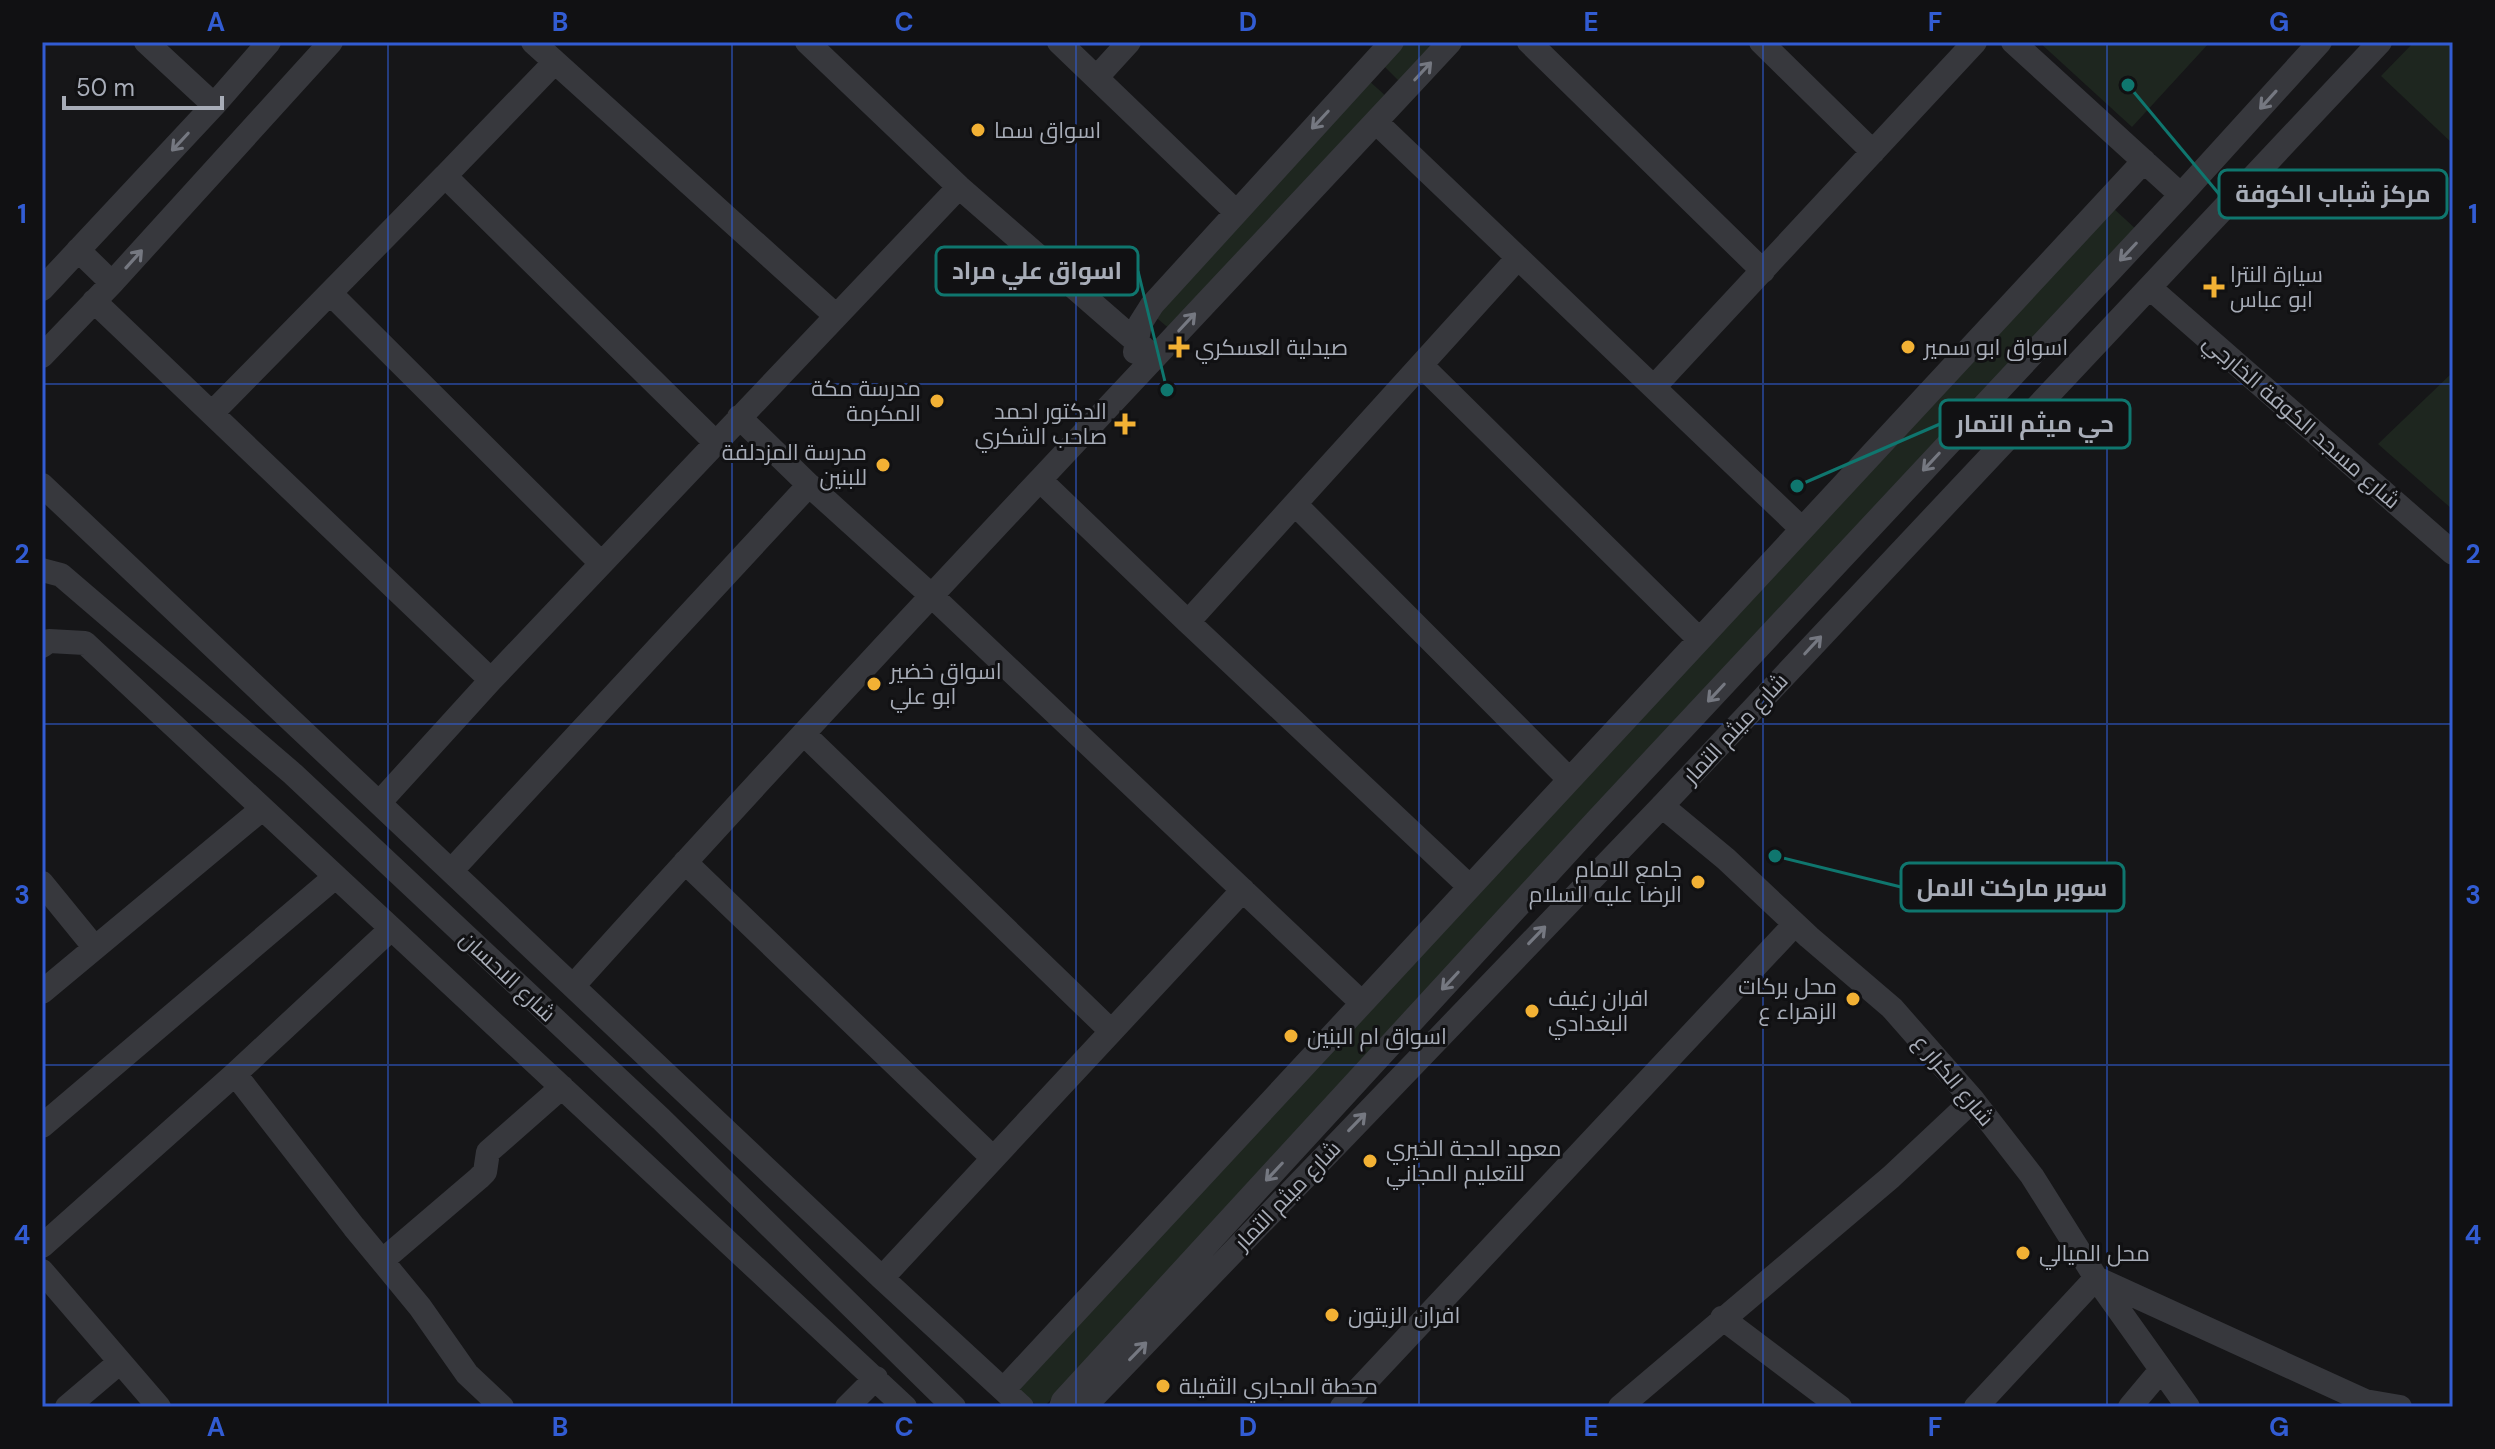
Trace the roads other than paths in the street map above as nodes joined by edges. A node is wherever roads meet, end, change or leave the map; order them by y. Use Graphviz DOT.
graph roads {
  1 [pos="146,42"];
  2 [pos="269,42"];
  3 [pos="331,42"];
  4 [pos="533,42"];
  5 [pos="807,42"];
  6 [pos="1059,42"];
  7 [pos="1129,42"];
  8 [pos="1392,42"];
  9 [pos="1450,42"];
  10 [pos="1529,42"];
  11 [pos="1761,42"];
  12 [pos="1975,42"];
  13 [pos="2013,42"];
  14 [pos="2320,42"];
  15 [pos="2380,42"];
  16 [pos="555,62"];
  17 [pos="1369,66"];
  18 [pos="1097,77"];
  19 [pos="1399,97"];
  20 [pos="214,105"];
  21 [pos="1376,122"];
  22 [pos="1873,152"];
  23 [pos="2144,161"];
  24 [pos="445,176"];
  25 [pos="959,187"];
  26 [pos="2181,195"];
  27 [pos="1235,211"];
  28 [pos="78,250"];
  29 [pos="1517,259"];
  30 [pos="1763,271"];
  31 [pos="112,283"];
  32 [pos="2150,288"];
  33 [pos="42,289"];
  34 [pos="330,293"];
  35 [pos="94,301"];
  36 [pos="835,315"];
  37 [pos="1145,349"];
  38 [pos="42,356"];
  39 [pos="1421,365"];
  40 [pos="1654,387"];
  41 [pos="213,412"];
  42 [pos="739,417"];
  43 [pos="715,442"];
  44 [pos="1041,481"];
  45 [pos="42,485"];
  46 [pos="809,485"];
  47 [pos="1295,504"];
  48 [pos="1802,529"];
  49 [pos="2453,553"];
  50 [pos="601,563"];
  51 [pos="42,570"];
  52 [pos="933,597"];
  53 [pos="1188,622"];
  54 [pos="1699,639"];
  55 [pos="42,646"];
  56 [pos="491,680"];
  57 [pos="804,734"];
  58 [pos="1569,779"];
  59 [pos="380,802"];
  60 [pos="1662,806"];
  61 [pos="262,809"];
  62 [pos="685,862"];
  63 [pos="452,870"];
  64 [pos="335,877"];
  65 [pos="42,883"];
  66 [pos="1470,887"];
  67 [pos="1243,890"];
  68 [pos="1795,924"];
  69 [pos="391,929"];
  70 [pos="95,948"];
  71 [pos="574,985"];
  72 [pos="42,992"];
  73 [pos="1362,1003"];
  74 [pos="1111,1031"];
  75 [pos="235,1074"];
  76 [pos="562,1087"];
  77 [pos="1973,1100"];
  78 [pos="42,1126"];
  79 [pos="993,1158"];
  80 [pos="42,1246"];
  81 [pos="383,1260"];
  82 [pos="42,1271"];
  83 [pos="882,1278"];
  84 [pos="2096,1278"];
  85 [pos="1722,1318"];
  86 [pos="120,1362"];
  87 [pos="2161,1370"];
  88 [pos="876,1378"];
  89 [pos="1004,1389"];
  90 [pos="1988,1403"];
  91 [pos="67,1407"];
  92 [pos="159,1407"];
  93 [pos="502,1407"];
  94 [pos="847,1407"];
  95 [pos="905,1407"];
  96 [pos="954,1407"];
  97 [pos="1022,1407"];
  98 [pos="1061,1407"];
  99 [pos="1084,1407"];
  100 [pos="1342,1407"];
  101 [pos="1620,1407"];
  102 [pos="1840,1407"];
  103 [pos="2130,1407"];
  104 [pos="2188,1407"];
  105 [pos="2400,1407"];
  1 -- 20 [label="street"];
  2 -- 20 [label="street"];
  31 -- 3 [label="street, one-way"];
  4 -- 16 [label="street"];
  5 -- 25 [label="street"];
  6 -- 18 [label="street"];
  7 -- 18 [label="street"];
  8 -- 17 [label="street"];
  19 -- 9 [label="street, one-way"];
  10 -- 30 [label="street"];
  11 -- 22 [label="street"];
  12 -- 22 [label="street"];
  13 -- 23 [label="street"];
  14 -- 26 [label="street, شارع ميثم التمار, one-way"];
  15 -- 32 [label="street, شارع ميثم التمار"];
  16 -- 24 [label="street"];
  16 -- 36 [label="street"];
  17 -- 19 [label="street"];
  17 -- 27 [label="street, one-way"];
  18 -- 27 [label="street"];
  19 -- 21 [label="street"];
  20 -- 28 [label="street, one-way"];
  21 -- 29 [label="street"];
  37 -- 21 [label="street, one-way"];
  22 -- 30 [label="street"];
  23 -- 26 [label="street"];
  23 -- 48 [label="street"];
  24 -- 34 [label="street"];
  24 -- 43 [label="street"];
  25 -- 36 [label="street"];
  25 -- 37 [label="street"];
  26 -- 98 [label="street, شارع ميثم التمار, one-way"];
  27 -- 37 [label="street"];
  28 -- 31 [label="street"];
  28 -- 33 [label="street"];
  29 -- 39 [label="street"];
  29 -- 40 [label="street"];
  30 -- 40 [label="street"];
  31 -- 35 [label="street"];
  32 -- 49 [label="street, شارع مسجد الكوفة الخارجي"];
  60 -- 32 [label="street, شارع ميثم التمار, one-way"];
  34 -- 41 [label="street"];
  34 -- 50 [label="street"];
  35 -- 38 [label="street"];
  35 -- 41 [label="street"];
  36 -- 42 [label="street"];
  37 -- 44 [label="street"];
  39 -- 47 [label="street"];
  39 -- 54 [label="street"];
  40 -- 48 [label="street"];
  41 -- 56 [label="street"];
  42 -- 43 [label="street"];
  42 -- 46 [label="street"];
  43 -- 50 [label="street"];
  44 -- 52 [label="street"];
  44 -- 53 [label="street"];
  45 -- 59 [label="street"];
  46 -- 52 [label="street"];
  46 -- 63 [label="street"];
  47 -- 53 [label="street"];
  47 -- 58 [label="street"];
  48 -- 54 [label="street"];
  50 -- 56 [label="street"];
  51 -- 96 [label="street, شارع الاحسان"];
  52 -- 57 [label="street"];
  52 -- 67 [label="street"];
  53 -- 66 [label="street"];
  54 -- 58 [label="street"];
  55 -- 61 [label="street"];
  56 -- 59 [label="street"];
  57 -- 62 [label="street"];
  57 -- 74 [label="street"];
  58 -- 66 [label="street"];
  59 -- 63 [label="street"];
  60 -- 68 [label="street, شارع الكرار ع"];
  99 -- 60 [label="street, شارع ميثم التمار, one-way"];
  61 -- 64 [label="street"];
  61 -- 70 [label="street"];
  62 -- 71 [label="street"];
  62 -- 79 [label="street"];
  63 -- 71 [label="street"];
  64 -- 69 [label="street"];
  64 -- 78 [label="street"];
  65 -- 70 [label="street"];
  66 -- 73 [label="street"];
  67 -- 73 [label="street"];
  67 -- 74 [label="street"];
  68 -- 77 [label="street, شارع الكرار ع"];
  68 -- 100 [label="street"];
  69 -- 75 [label="street"];
  69 -- 76 [label="street"];
  70 -- 72 [label="street"];
  71 -- 83 [label="street"];
  73 -- 89 [label="street"];
  74 -- 79 [label="street"];
  75 -- 80 [label="street"];
  75 -- 81 [label="street"];
  76 -- 81 [label="street"];
  76 -- 88 [label="street"];
  77 -- 84 [label="street, شارع الكرار ع"];
  77 -- 85 [label="street"];
  79 -- 83 [label="street"];
  81 -- 93 [label="street"];
  82 -- 86 [label="street"];
  83 -- 89 [label="street"];
  84 -- 87 [label="street, شارع الكرار ع"];
  84 -- 90 [label="street"];
  84 -- 105 [label="street"];
  85 -- 101 [label="street"];
  85 -- 102 [label="street"];
  86 -- 91 [label="street"];
  86 -- 92 [label="street"];
  87 -- 103 [label="street"];
  87 -- 104 [label="street, شارع الكرار ع"];
  88 -- 94 [label="street"];
  88 -- 95 [label="street"];
  89 -- 97 [label="street"];
}
